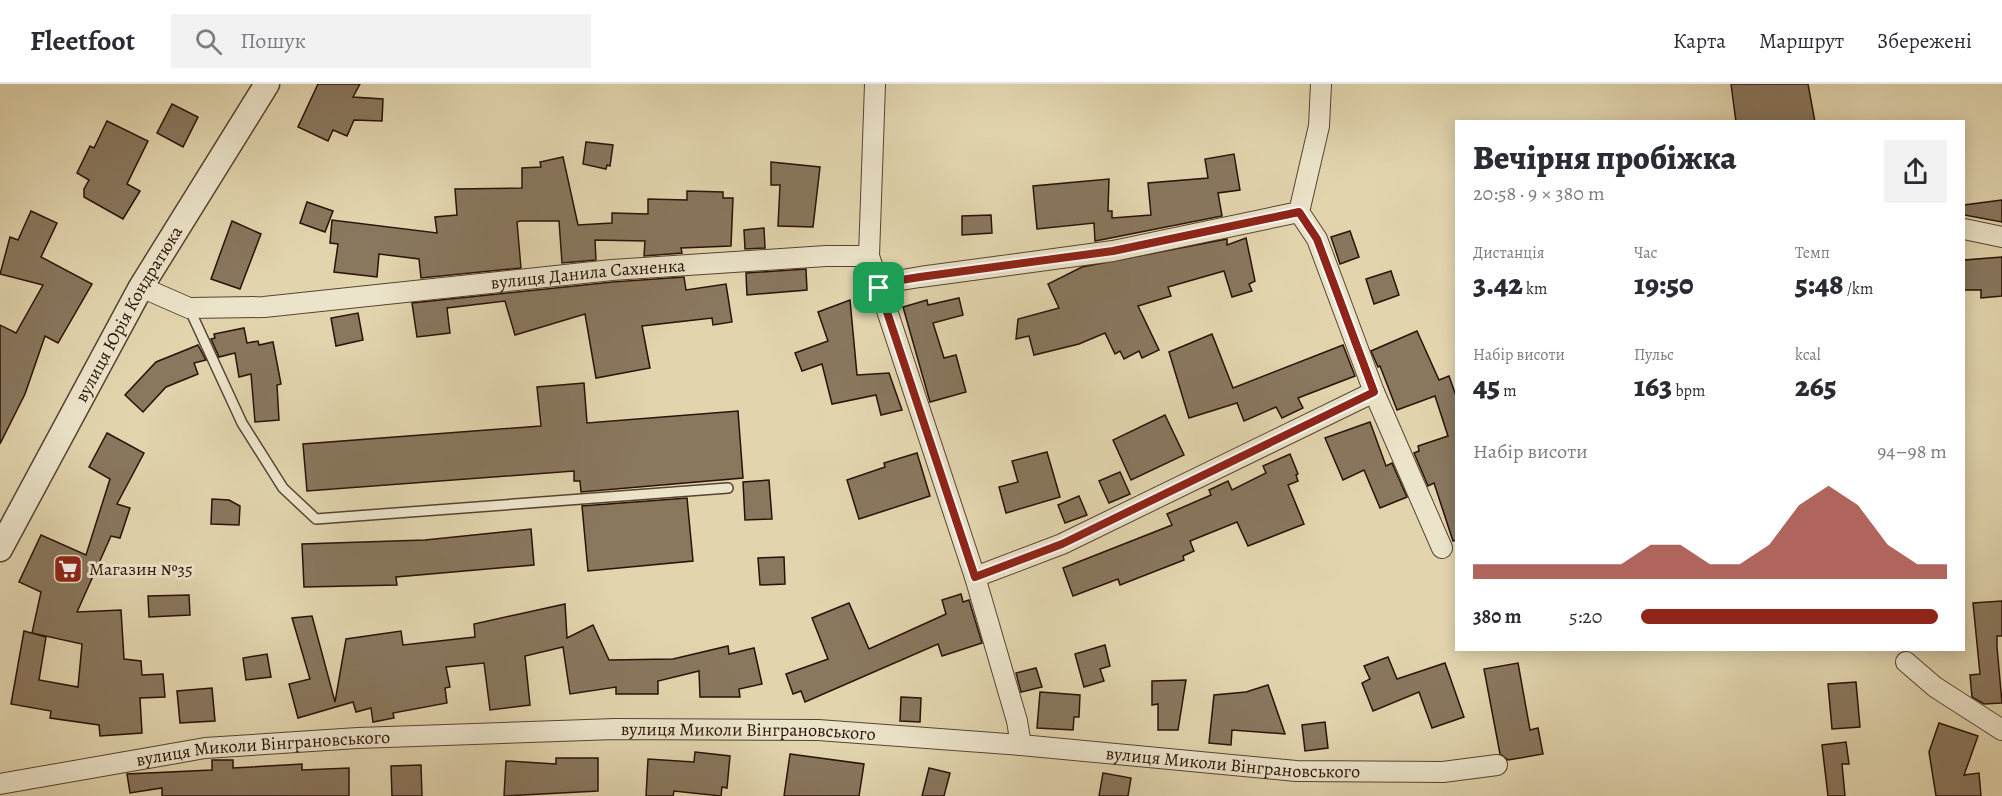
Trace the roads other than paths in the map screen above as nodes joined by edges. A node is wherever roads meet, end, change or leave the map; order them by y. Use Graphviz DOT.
graph roads {
  1 [pos="267,84"];
  2 [pos="875,84"];
  3 [pos="1321,84"];
  4 [pos="1299,212"];
  5 [pos="1965,229"];
  6 [pos="2002,237"];
  7 [pos="869,256"];
  8 [pos="141,287"];
  9 [pos="879,288"];
  10 [pos="189,309"];
  11 [pos="1374,392"];
  12 [pos="728,488"];
  13 [pos="1442,548"];
  14 [pos="0,549"];
  15 [pos="975,577"];
  16 [pos="1906,662"];
  17 [pos="2002,730"];
  18 [pos="1021,745"];
  19 [pos="1497,765"];
  20 [pos="0,784"];
  1 -- 8 [label="street, вулиця Юрія Кондратюка"];
  2 -- 7 [label="street"];
  3 -- 4 [label="street"];
  4 -- 9 [label="street"];
  4 -- 11 [label="street"];
  5 -- 6 [label="street"];
  7 -- 9 [label="street"];
  7 -- 10 [label="street, вулиця Данила Сахненка"];
  8 -- 10 [label="street, вулиця Данила Сахненка"];
  8 -- 14 [label="street, вулиця Юрія Кондратюка"];
  9 -- 15 [label="street"];
  10 -- 12 [label="lane"];
  11 -- 13 [label="street"];
  11 -- 15 [label="street"];
  15 -- 18 [label="street"];
  16 -- 17 [label="street"];
  18 -- 19 [label="street, вулиця Миколи Вінграновського"];
  18 -- 20 [label="street, вулиця Миколи Вінграновського"];
}
